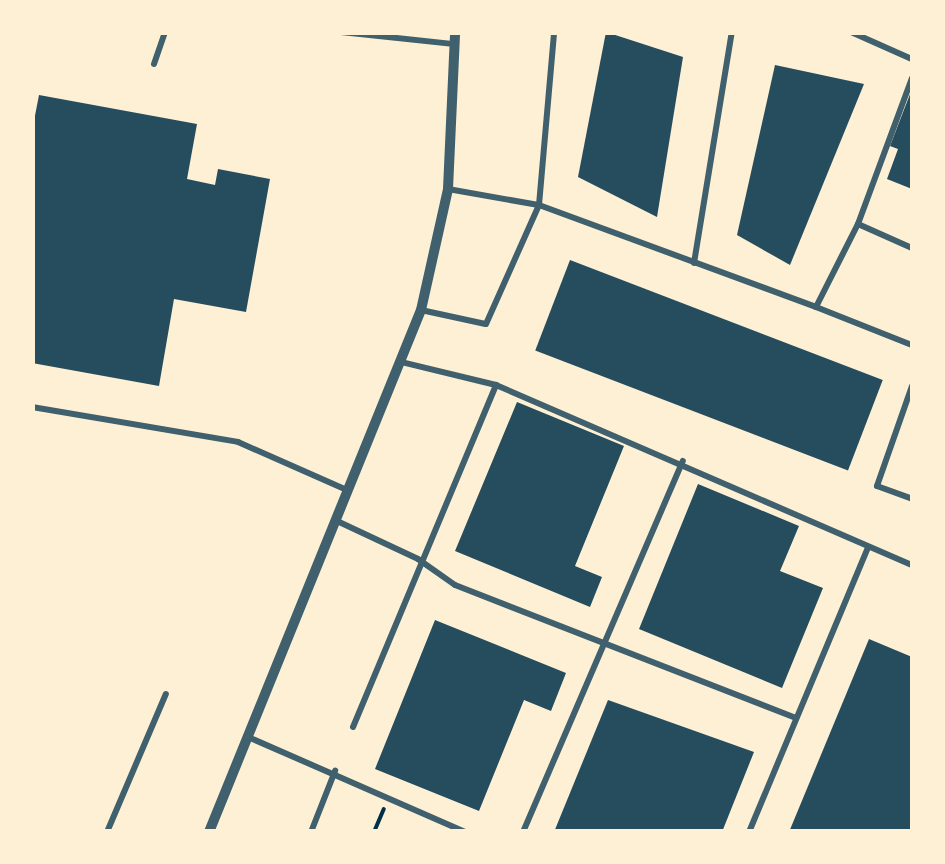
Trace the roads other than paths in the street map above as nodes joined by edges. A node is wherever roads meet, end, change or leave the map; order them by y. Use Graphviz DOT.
graph roads {
  1 [pos="165,32"];
  2 [pos="341,32"];
  3 [pos="554,32"];
  4 [pos="732,32"];
  5 [pos="851,32"];
  6 [pos="455,38"];
  7 [pos="912,59"];
  8 [pos="154,64"];
  9 [pos="912,78"];
  10 [pos="448,190"];
  11 [pos="539,206"];
  12 [pos="858,224"];
  13 [pos="912,248"];
  14 [pos="694,262"];
  15 [pos="816,308"];
  16 [pos="421,310"];
  17 [pos="912,346"];
  18 [pos="401,362"];
  19 [pos="496,386"];
  20 [pos="912,386"];
  21 [pos="32,406"];
  22 [pos="683,462"];
  23 [pos="348,490"];
  24 [pos="912,499"];
  25 [pos="336,522"];
  26 [pos="868,547"];
  27 [pos="418,559"];
  28 [pos="912,564"];
  29 [pos="603,644"];
  30 [pos="166,694"];
  31 [pos="796,718"];
  32 [pos="353,727"];
  33 [pos="248,737"];
  34 [pos="335,770"];
  35 [pos="107,832"];
  36 [pos="208,832"];
  37 [pos="311,832"];
  38 [pos="465,832"];
  39 [pos="523,832"];
  40 [pos="750,832"];
  1 -- 8 [label="lane"];
  2 -- 6 [label="lane"];
  3 -- 11 [label="lane"];
  4 -- 14 [label="lane"];
  5 -- 7 [label="lane"];
  6 -- 10 [label="street"];
  9 -- 12 [label="lane"];
  10 -- 11 [label="lane"];
  10 -- 16 [label="street"];
  11 -- 14 [label="lane"];
  11 -- 16 [label="lane"];
  12 -- 13 [label="lane"];
  12 -- 15 [label="lane"];
  14 -- 15 [label="lane"];
  15 -- 17 [label="lane"];
  16 -- 18 [label="street"];
  18 -- 19 [label="lane"];
  18 -- 23 [label="street"];
  19 -- 22 [label="lane"];
  19 -- 27 [label="lane"];
  20 -- 24 [label="lane"];
  21 -- 23 [label="lane"];
  22 -- 26 [label="lane"];
  22 -- 29 [label="lane"];
  23 -- 25 [label="street"];
  25 -- 27 [label="lane"];
  25 -- 33 [label="street"];
  26 -- 28 [label="lane"];
  26 -- 31 [label="lane"];
  27 -- 29 [label="lane"];
  27 -- 32 [label="lane"];
  29 -- 31 [label="lane"];
  29 -- 39 [label="lane"];
  30 -- 35 [label="lane"];
  31 -- 40 [label="lane"];
  33 -- 34 [label="lane"];
  33 -- 36 [label="street"];
  34 -- 37 [label="lane"];
  34 -- 38 [label="lane"];
}
